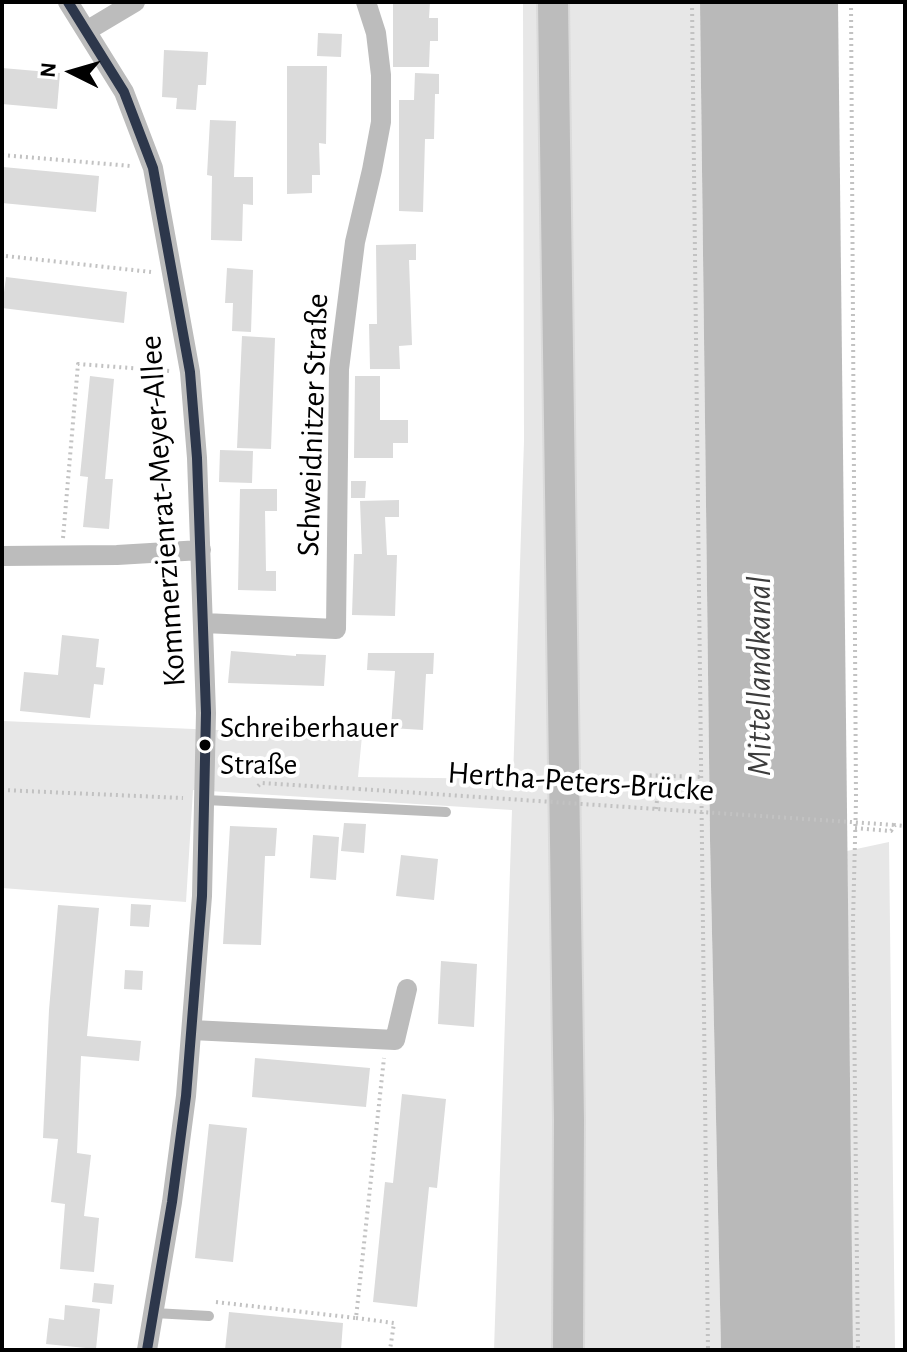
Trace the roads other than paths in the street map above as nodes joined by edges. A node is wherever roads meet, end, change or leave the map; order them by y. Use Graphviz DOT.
graph roads {
  1 [pos="68,2"];
  2 [pos="135,2"];
  3 [pos="366,2"];
  4 [pos="553,2"];
  5 [pos="88,30"];
  6 [pos="201,550"];
  7 [pos="2,559"];
  8 [pos="204,623"];
  9 [pos="206,800"];
  10 [pos="446,812"];
  11 [pos="407,989"];
  12 [pos="192,1030"];
  13 [pos="154,1313"];
  14 [pos="209,1316"];
  15 [pos="147,1350"];
  16 [pos="568,1350"];
  1 -- 5 [label="street, Kommerzienrat-Meyer-Allee"];
  2 -- 5 [label="street"];
  3 -- 8 [label="street, Schweidnitzer Straße"];
  4 -- 16 [label="main road"];
  5 -- 6 [label="street, Kommerzienrat-Meyer-Allee"];
  6 -- 7 [label="street"];
  6 -- 8 [label="street, Kommerzienrat-Meyer-Allee"];
  8 -- 9 [label="street, Kommerzienrat-Meyer-Allee"];
  9 -- 10 [label="lane"];
  9 -- 12 [label="street, Kommerzienrat-Meyer-Allee"];
  11 -- 12 [label="street"];
  12 -- 13 [label="street, Kommerzienrat-Meyer-Allee"];
  13 -- 14 [label="lane"];
  13 -- 15 [label="street, Kommerzienrat-Meyer-Allee"];
}
